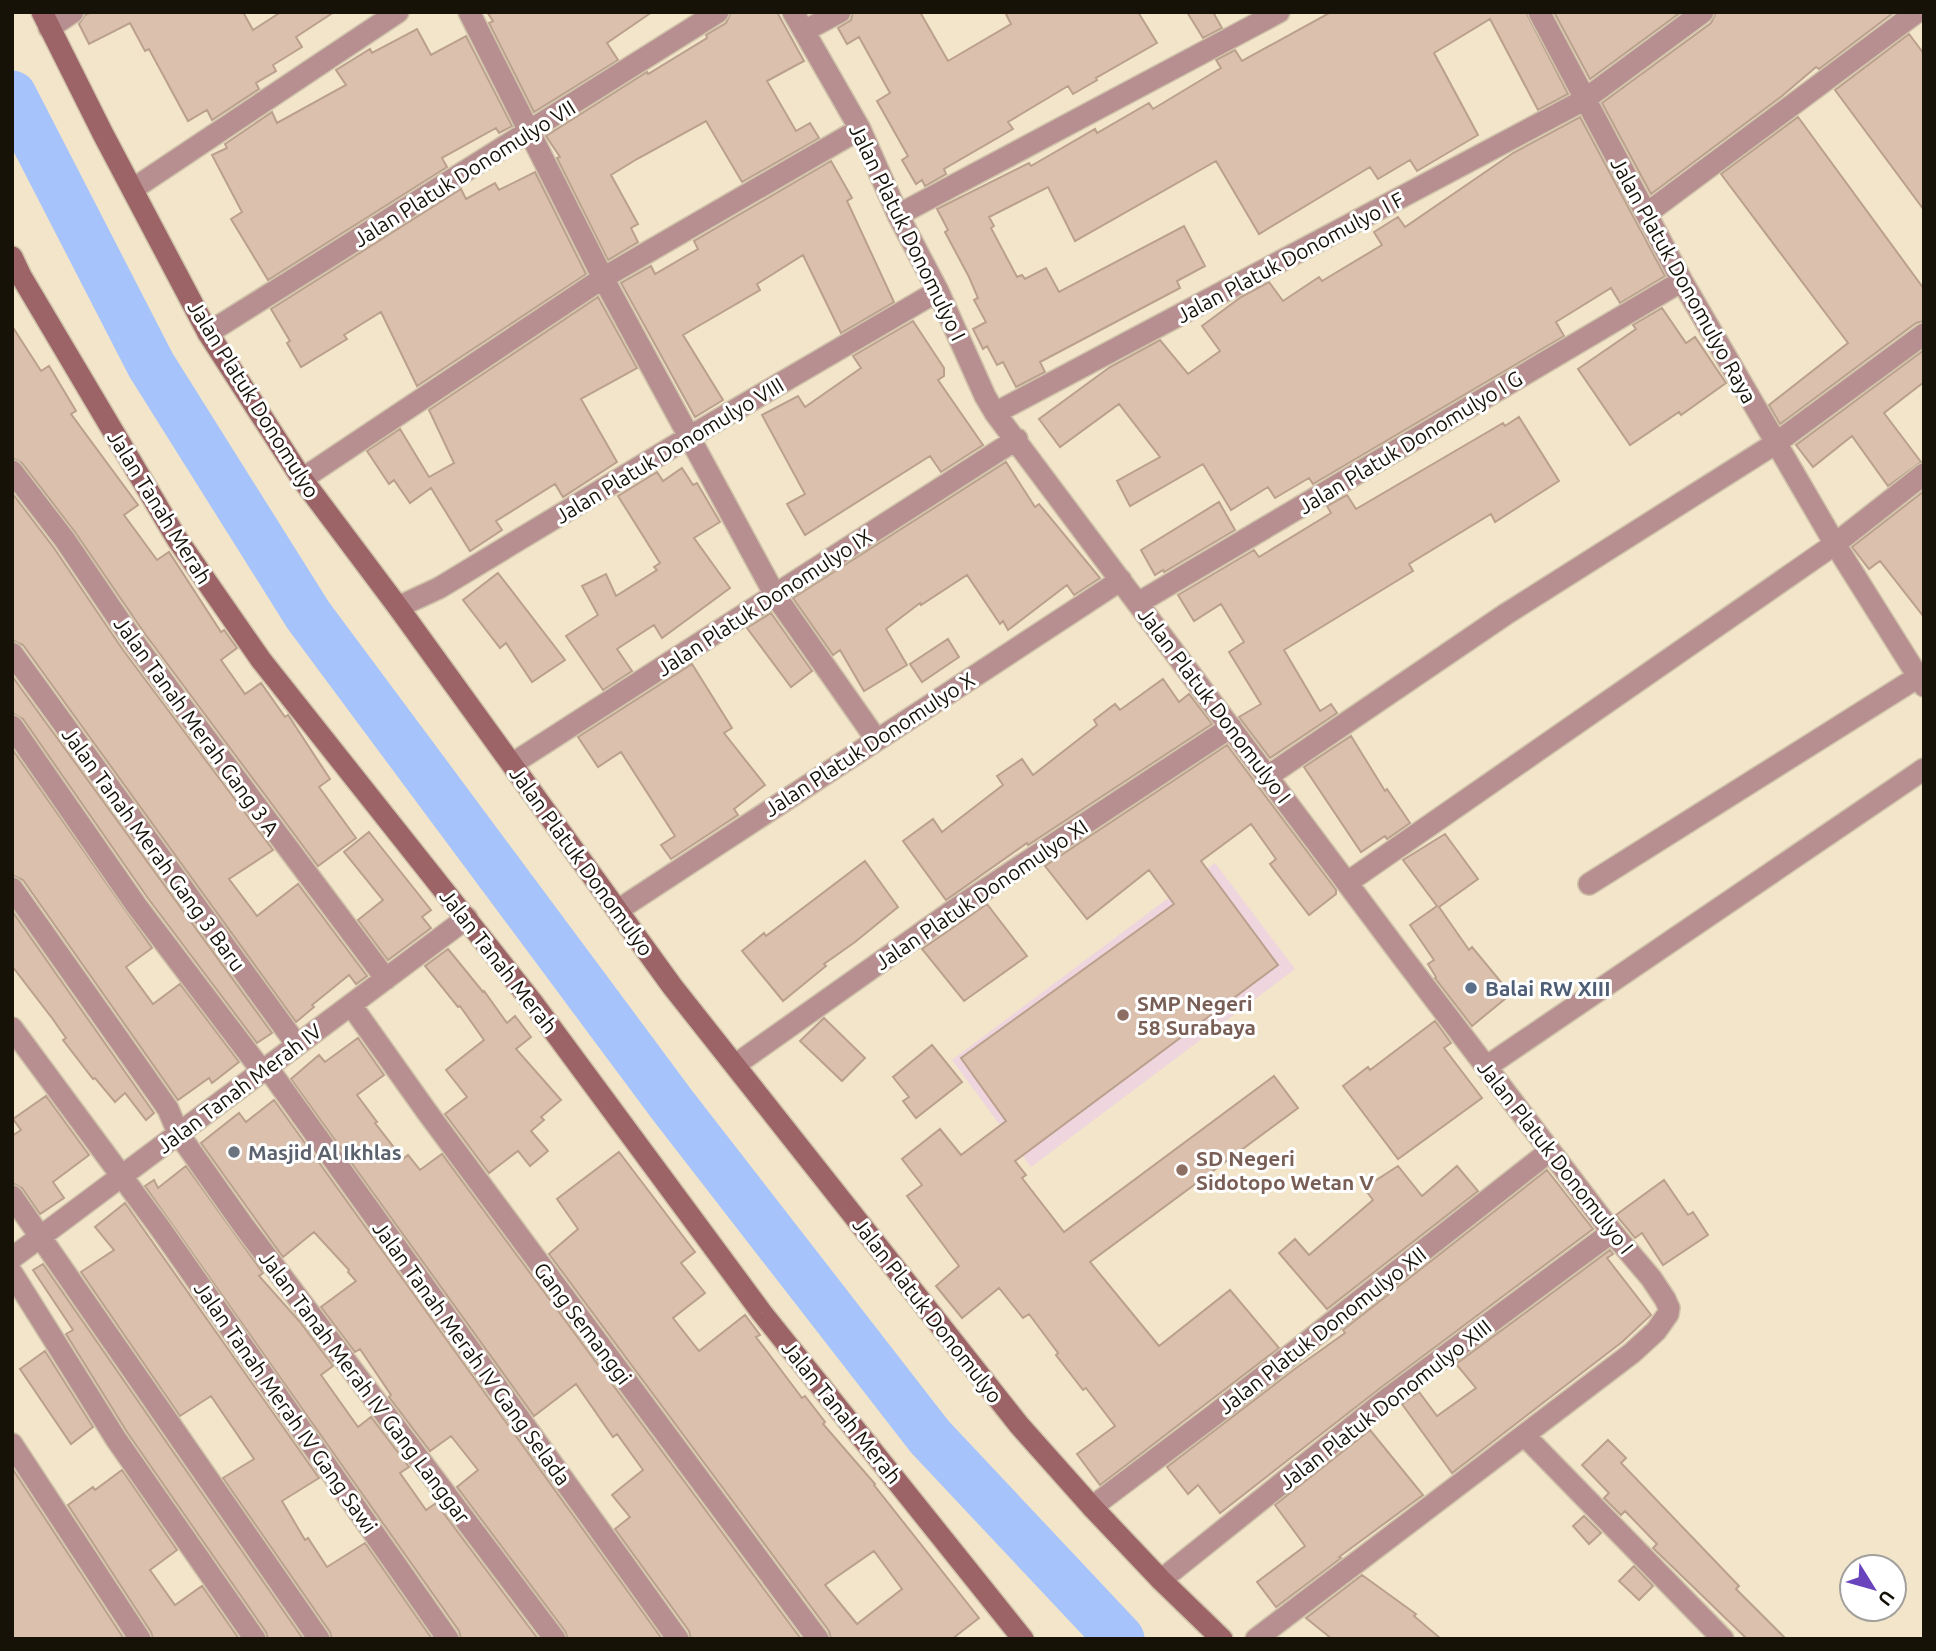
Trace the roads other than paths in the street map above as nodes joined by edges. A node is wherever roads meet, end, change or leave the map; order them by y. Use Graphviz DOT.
graph roads {
  1 [pos="73,12"];
  2 [pos="398,12"];
  3 [pos="469,12"];
  4 [pos="718,12"];
  5 [pos="793,12"];
  6 [pos="840,12"];
  7 [pos="1279,12"];
  8 [pos="1703,12"];
  9 [pos="1917,12"];
  10 [pos="1541,13"];
  11 [pos="46,20"];
  12 [pos="804,31"];
  13 [pos="1584,100"];
  14 [pos="860,129"];
  15 [pos="530,133"];
  16 [pos="133,189"];
  17 [pos="1646,214"];
  18 [pos="898,215"];
  19 [pos="15,274"];
  20 [pos="603,278"];
  21 [pos="1682,281"];
  22 [pos="938,291"];
  23 [pos="208,333"];
  24 [pos="1924,334"];
  25 [pos="995,414"];
  26 [pos="689,437"];
  27 [pos="1017,439"];
  28 [pos="1776,443"];
  29 [pos="12,471"];
  30 [pos="1924,474"];
  31 [pos="302,479"];
  32 [pos="1835,544"];
  33 [pos="1121,580"];
  34 [pos="775,595"];
  35 [pos="1138,603"];
  36 [pos="398,607"];
  37 [pos="12,653"];
  38 [pos="1921,682"];
  39 [pos="12,726"];
  40 [pos="1231,727"];
  41 [pos="876,739"];
  42 [pos="512,764"];
  43 [pos="1924,769"];
  44 [pos="1268,776"];
  45 [pos="1348,882"];
  46 [pos="1588,884"];
  47 [pos="12,888"];
  48 [pos="618,910"];
  49 [pos="467,918"];
  50 [pos="386,979"];
  51 [pos="351,1005"];
  52 [pos="12,1028"];
  53 [pos="297,1045"];
  54 [pos="735,1065"];
  55 [pos="1486,1067"];
  56 [pos="264,1069"];
  57 [pos="178,1133"];
  58 [pos="1550,1151"];
  59 [pos="122,1177"];
  60 [pos="12,1196"];
  61 [pos="1612,1232"];
  62 [pos="41,1237"];
  63 [pos="12,1258"];
  64 [pos="12,1273"];
  65 [pos="1524,1435"];
  66 [pos="12,1444"];
  67 [pos="1092,1507"];
  68 [pos="1161,1580"];
  69 [pos="140,1639"];
  70 [pos="255,1639"];
  71 [pos="319,1639"];
  72 [pos="448,1639"];
  73 [pos="555,1639"];
  74 [pos="678,1639"];
  75 [pos="818,1639"];
  76 [pos="1023,1639"];
  77 [pos="1222,1639"];
  78 [pos="1256,1639"];
  79 [pos="1723,1639"];
  1 -- 11 [label="street"];
  2 -- 16 [label="street"];
  3 -- 15 [label="street"];
  4 -- 15 [label="street, Jalan Platuk Donomulyo VII"];
  5 -- 12 [label="street, Jalan Platuk Donomulyo I"];
  6 -- 12 [label="street"];
  7 -- 18 [label="street"];
  8 -- 13 [label="street, Jalan Platuk Donomulyo I F"];
  9 -- 17 [label="street"];
  10 -- 13 [label="street, Jalan Platuk Donomulyo Raya"];
  11 -- 16 [label="street, Jalan Platuk Donomulyo"];
  12 -- 14 [label="street, Jalan Platuk Donomulyo I"];
  13 -- 17 [label="street, Jalan Platuk Donomulyo Raya"];
  13 -- 25 [label="street, Jalan Platuk Donomulyo I F"];
  14 -- 18 [label="street, Jalan Platuk Donomulyo I"];
  14 -- 20 [label="street"];
  15 -- 20 [label="street"];
  15 -- 23 [label="street, Jalan Platuk Donomulyo VII"];
  16 -- 23 [label="street, Jalan Platuk Donomulyo"];
  17 -- 21 [label="street, Jalan Platuk Donomulyo Raya"];
  18 -- 22 [label="street, Jalan Platuk Donomulyo I"];
  19 -- 49 [label="street, Jalan Tanah Merah"];
  20 -- 26 [label="street"];
  20 -- 31 [label="street"];
  21 -- 28 [label="street, Jalan Platuk Donomulyo Raya"];
  21 -- 35 [label="street, Jalan Platuk Donomulyo I G"];
  22 -- 25 [label="street, Jalan Platuk Donomulyo I"];
  22 -- 26 [label="street, Jalan Platuk Donomulyo VIII"];
  23 -- 31 [label="street, Jalan Platuk Donomulyo"];
  24 -- 28 [label="street"];
  25 -- 27 [label="street, Jalan Platuk Donomulyo I"];
  26 -- 34 [label="street"];
  26 -- 36 [label="street, Jalan Platuk Donomulyo VIII"];
  27 -- 33 [label="street, Jalan Platuk Donomulyo I"];
  27 -- 34 [label="street, Jalan Platuk Donomulyo IX"];
  28 -- 32 [label="street, Jalan Platuk Donomulyo Raya"];
  28 -- 44 [label="street"];
  29 -- 50 [label="street, Jalan Tanah Merah Gang 3 A"];
  30 -- 32 [label="street"];
  31 -- 36 [label="street, Jalan Platuk Donomulyo"];
  32 -- 38 [label="street, Jalan Platuk Donomulyo Raya"];
  32 -- 45 [label="street"];
  33 -- 35 [label="street, Jalan Platuk Donomulyo I"];
  33 -- 41 [label="street, Jalan Platuk Donomulyo X"];
  34 -- 41 [label="street"];
  34 -- 42 [label="street, Jalan Platuk Donomulyo IX"];
  35 -- 40 [label="street, Jalan Platuk Donomulyo I"];
  36 -- 42 [label="street, Jalan Platuk Donomulyo"];
  37 -- 53 [label="street, Jalan Tanah Merah Gang 3 Baru"];
  38 -- 46 [label="street"];
  39 -- 56 [label="street, Jalan Tanah Merah IV Gang Selada"];
  40 -- 44 [label="street, Jalan Platuk Donomulyo I"];
  40 -- 54 [label="street, Jalan Platuk Donomulyo XI"];
  41 -- 48 [label="street, Jalan Platuk Donomulyo X"];
  42 -- 48 [label="street, Jalan Platuk Donomulyo"];
  43 -- 55 [label="street"];
  44 -- 45 [label="street, Jalan Platuk Donomulyo I"];
  45 -- 55 [label="street, Jalan Platuk Donomulyo I"];
  47 -- 57 [label="street, Jalan Tanah Merah IV Gang Langgar"];
  48 -- 54 [label="street, Jalan Platuk Donomulyo"];
  49 -- 50 [label="street, Jalan Tanah Merah IV"];
  49 -- 76 [label="street, Jalan Tanah Merah"];
  50 -- 51 [label="street, Jalan Tanah Merah IV"];
  51 -- 53 [label="street, Jalan Tanah Merah IV"];
  51 -- 75 [label="street, Gang Semanggi"];
  52 -- 59 [label="street, Jalan Tanah Merah IV Gang Sawi"];
  53 -- 56 [label="street, Jalan Tanah Merah IV"];
  54 -- 67 [label="street, Jalan Platuk Donomulyo"];
  55 -- 58 [label="street, Jalan Platuk Donomulyo I"];
  56 -- 57 [label="street, Jalan Tanah Merah IV"];
  56 -- 74 [label="street, Jalan Tanah Merah IV Gang Selada"];
  57 -- 59 [label="street, Jalan Tanah Merah IV"];
  57 -- 73 [label="street, Jalan Tanah Merah IV Gang Langgar"];
  58 -- 61 [label="street, Jalan Platuk Donomulyo I"];
  58 -- 67 [label="street, Jalan Platuk Donomulyo XII"];
  59 -- 62 [label="street, Jalan Tanah Merah IV"];
  59 -- 72 [label="street, Jalan Tanah Merah IV Gang Sawi"];
  60 -- 62 [label="street"];
  61 -- 65 [label="street, Jalan Platuk Donomulyo I"];
  61 -- 68 [label="street, Jalan Platuk Donomulyo XIII"];
  62 -- 63 [label="street, Jalan Tanah Merah IV"];
  62 -- 71 [label="street"];
  64 -- 70 [label="street"];
  65 -- 78 [label="street"];
  65 -- 79 [label="street"];
  66 -- 69 [label="street"];
  67 -- 68 [label="street, Jalan Platuk Donomulyo"];
  68 -- 77 [label="street, Jalan Platuk Donomulyo"];
}
